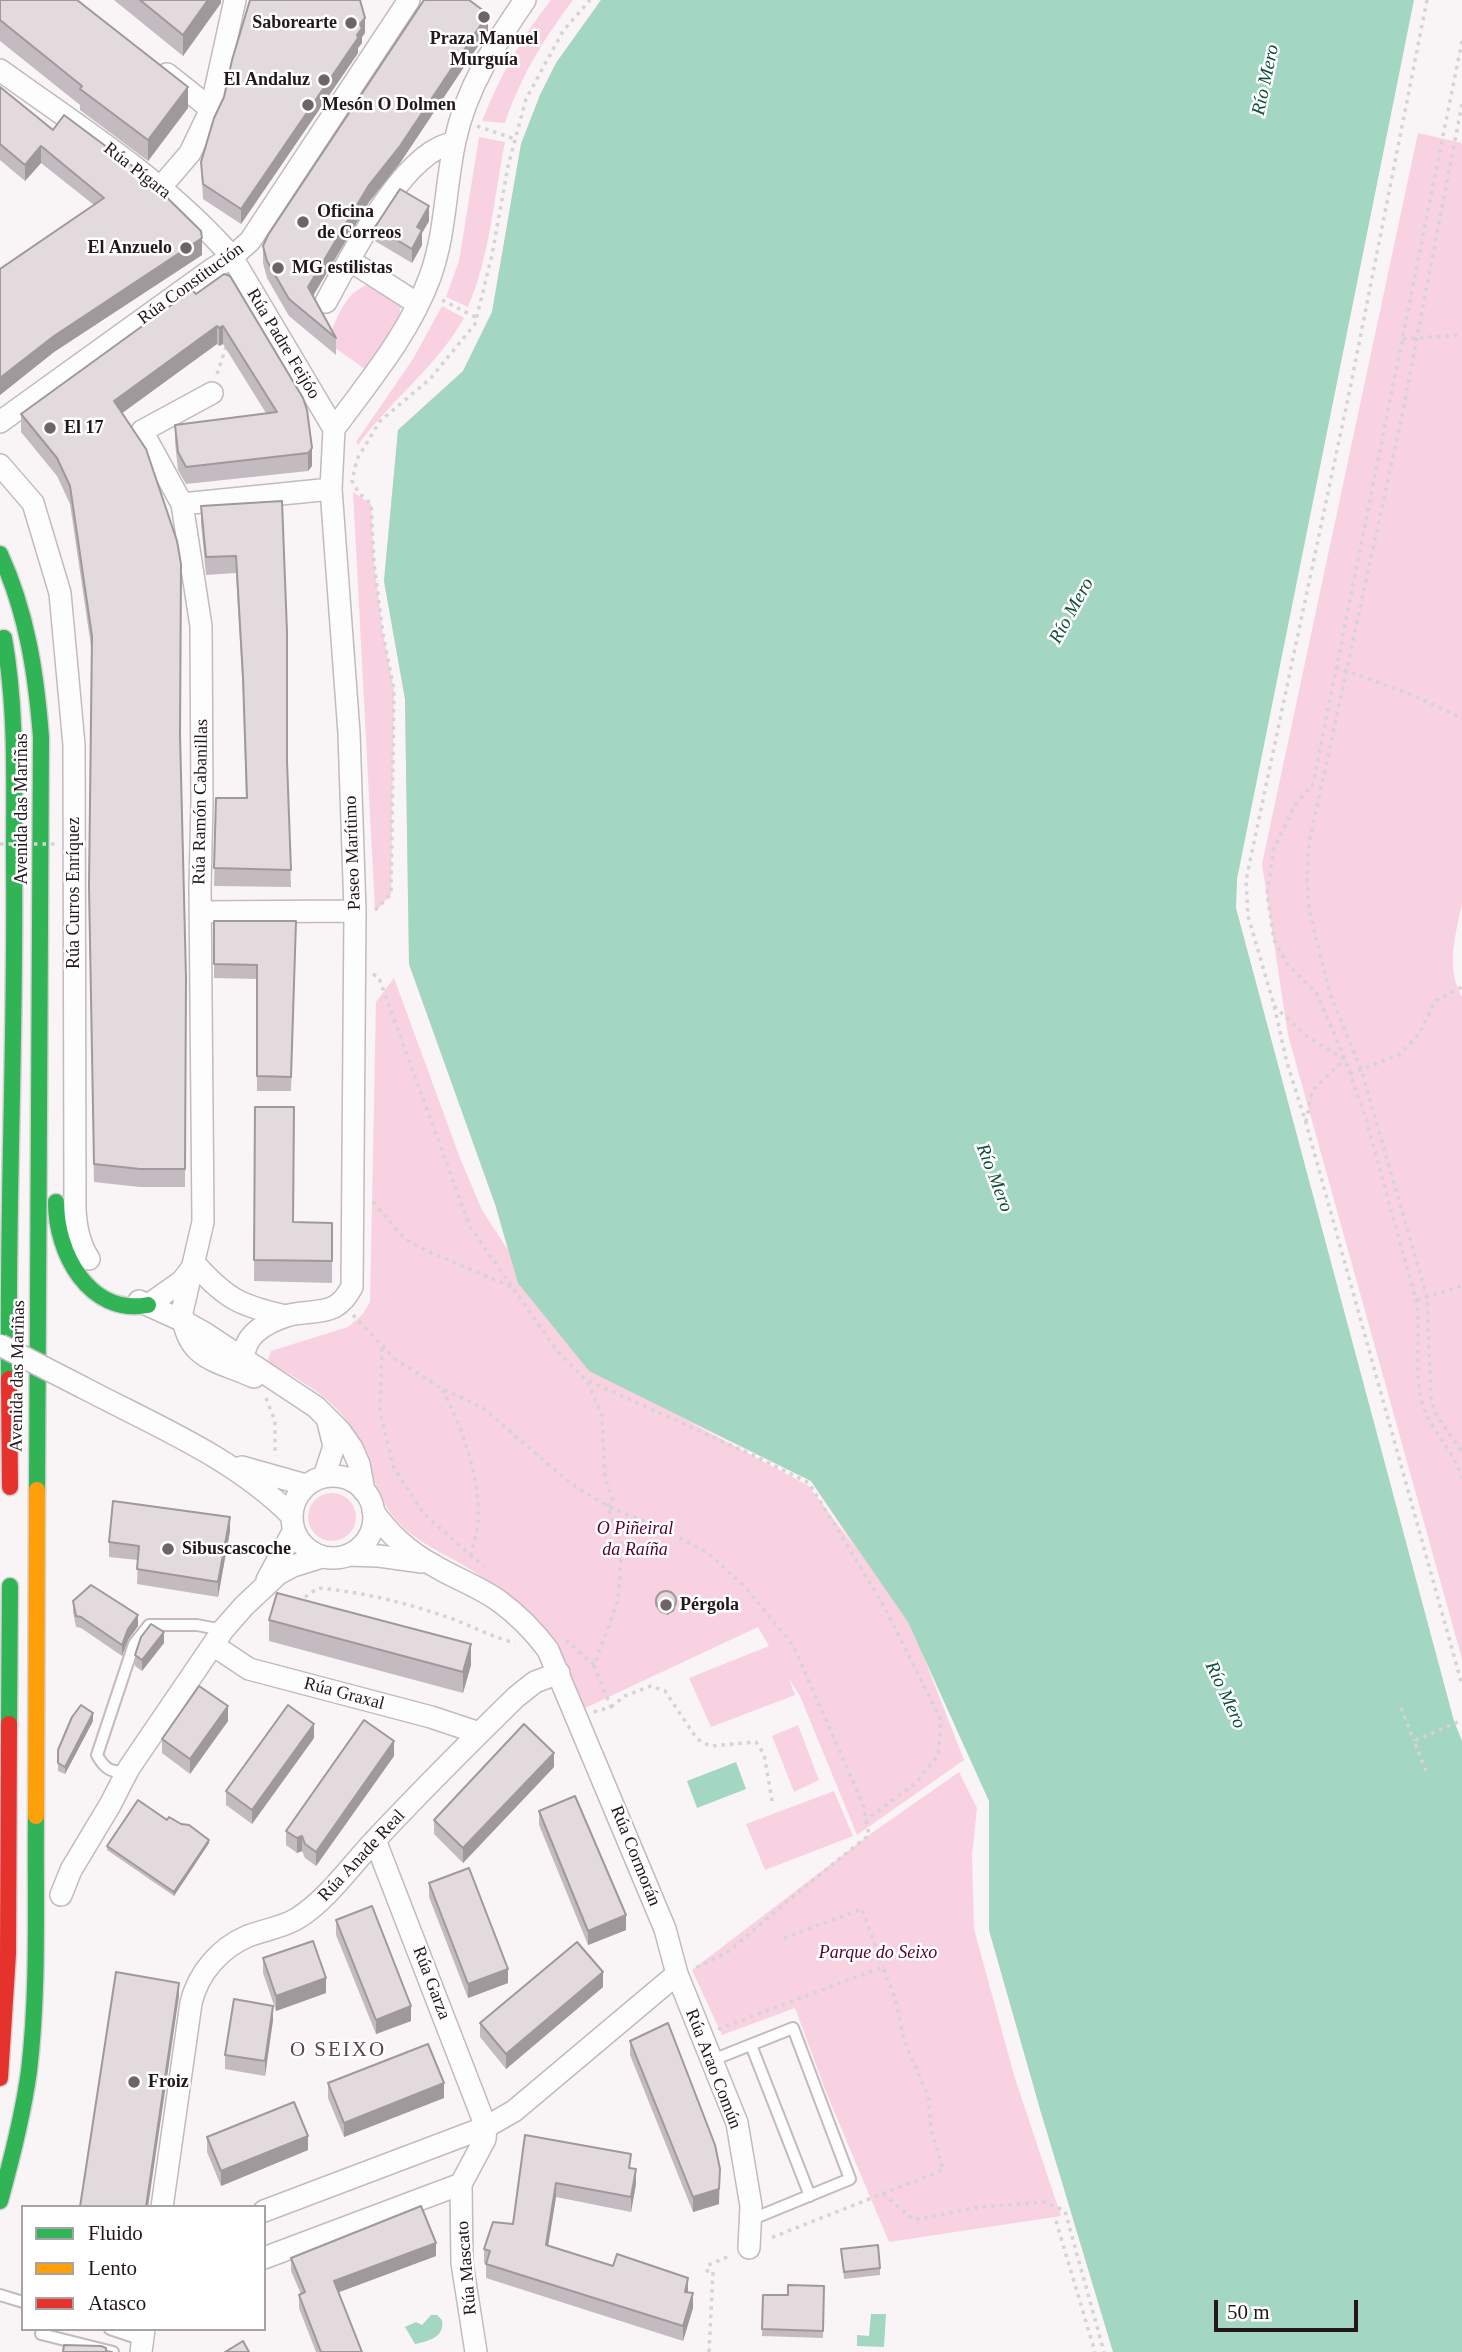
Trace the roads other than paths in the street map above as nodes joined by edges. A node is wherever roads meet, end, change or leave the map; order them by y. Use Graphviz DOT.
graph roads {
  1 [pos="235,0"];
  2 [pos="409,0"];
  3 [pos="525,0"];
  4 [pos="151,62"];
  5 [pos="0,69"];
  6 [pos="211,109"];
  7 [pos="454,143"];
  8 [pos="160,188"];
  9 [pos="232,257"];
  10 [pos="349,260"];
  11 [pos="421,297"];
  12 [pos="326,302"];
  13 [pos="212,393"];
  14 [pos="0,422"];
  15 [pos="334,429"];
  16 [pos="0,465"];
  17 [pos="331,489"];
  18 [pos="182,504"];
  19 [pos="0,554"];
  20 [pos="0,622"];
  21 [pos="355,911"];
  22 [pos="201,912"];
  23 [pos="41,945"];
  24 [pos="55,1077"];
  25 [pos="55,1184"];
  26 [pos="195,1264"];
  27 [pos="148,1305"];
  28 [pos="286,1316"];
  29 [pos="183,1321"];
  30 [pos="0,1345"];
  31 [pos="244,1359"];
  32 [pos="292,1391"];
  33 [pos="326,1417"];
  34 [pos="221,1460"];
  35 [pos="315,1481"];
  36 [pos="364,1491"];
  37 [pos="10,1507"];
  38 [pos="373,1511"];
  39 [pos="293,1522"];
  40 [pos="348,1555"];
  41 [pos="322,1557"];
  42 [pos="431,1564"];
  43 [pos="10,1576"];
  44 [pos="262,1587"];
  45 [pos="218,1637"];
  46 [pos="559,1673"];
  47 [pos="479,1733"];
  48 [pos="129,1768"];
  49 [pos="375,1840"];
  50 [pos="58,1903"];
  51 [pos="52,1969"];
  52 [pos="677,1974"];
  53 [pos="751,2045"];
  54 [pos="710,2061"];
  55 [pos="0,2078"];
  56 [pos="485,2127"];
  57 [pos="12,2158"];
  58 [pos="461,2184"];
  59 [pos="810,2196"];
  60 [pos="0,2202"];
  61 [pos="162,2205"];
  62 [pos="266,2210"];
  63 [pos="750,2220"];
  64 [pos="749,2248"];
  65 [pos="266,2257"];
  66 [pos="0,2295"];
  67 [pos="21,2301"];
  68 [pos="116,2331"];
  69 [pos="41,2334"];
  70 [pos="143,2340"];
  71 [pos="113,2352"];
  72 [pos="476,2352"];
  1 -- 6 [label="street"];
  2 -- 9 [label="street, Rúa Constitución"];
  3 -- 7 [label="street"];
  4 -- 6 [label="street"];
  5 -- 8 [label="street, Rúa Pígara"];
  6 -- 8 [label="street"];
  7 -- 10 [label="street"];
  7 -- 11 [label="street"];
  8 -- 9 [label="street, Rúa Pígara"];
  9 -- 14 [label="street, Rúa Constitución"];
  9 -- 15 [label="street, Rúa Padre Feijóo"];
  10 -- 11 [label="street"];
  10 -- 12 [label="street"];
  11 -- 15 [label="street"];
  13 -- 18 [label="street, Rúa Ramón Cabanillas"];
  15 -- 17 [label="street, Paseo Marítimo"];
  16 -- 27 [label="street, Rúa Curros Enríquez"];
  17 -- 18 [label="street"];
  17 -- 21 [label="street, Paseo Marítimo"];
  18 -- 22 [label="street, Rúa Ramón Cabanillas"];
  19 -- 23 [label="highway, Avenida das Mariñas"];
  20 -- 37 [label="highway, Avenida das Mariñas"];
  21 -- 22 [label="street"];
  21 -- 28 [label="street, Paseo Marítimo"];
  22 -- 26 [label="street, Rúa Ramón Cabanillas"];
  23 -- 24 [label="highway"];
  23 -- 57 [label="highway, Avenida das Mariñas"];
  25 -- 27 [label="highway"];
  26 -- 27 [label="street"];
  26 -- 28 [label="street"];
  26 -- 29 [label="street, Rúa Ramón Cabanillas"];
  27 -- 29 [label="street, Rúa Curros Enríquez"];
  28 -- 31 [label="street, Paseo Marítimo"];
  29 -- 31 [label="street, Rúa Curros Enríquez"];
  29 -- 32 [label="street"];
  30 -- 34 [label="street, bridge"];
  31 -- 32 [label="street, Rúa Curros Enríquez"];
  32 -- 33 [label="street"];
  33 -- 35 [label="street"];
  33 -- 36 [label="street"];
  34 -- 35 [label="street"];
  34 -- 39 [label="street"];
  35 -- 36 [label="street"];
  35 -- 39 [label="street"];
  36 -- 38 [label="street"];
  38 -- 40 [label="street"];
  38 -- 42 [label="street, Rúa Cormorán"];
  39 -- 41 [label="street"];
  39 -- 44 [label="street"];
  40 -- 41 [label="street"];
  40 -- 42 [label="street, Rúa Cormorán"];
  41 -- 44 [label="street"];
  42 -- 46 [label="street, Rúa Cormorán"];
  43 -- 55 [label="highway"];
  44 -- 45 [label="street"];
  45 -- 47 [label="street, Rúa Graxal"];
  45 -- 48 [label="street"];
  45 -- 48 [label="lane"];
  46 -- 47 [label="street, Rúa Anade Real"];
  46 -- 52 [label="street, Rúa Cormorán"];
  47 -- 49 [label="street, Rúa Anade Real"];
  48 -- 50 [label="street"];
  49 -- 56 [label="street, Rúa Garza"];
  49 -- 61 [label="street, Rúa Anade Real"];
  51 -- 57 [label="highway"];
  52 -- 54 [label="street, Rúa Arao Común"];
  52 -- 56 [label="street"];
  53 -- 54 [label="lane"];
  53 -- 59 [label="lane"];
  53 -- 59 [label="lane"];
  54 -- 63 [label="street, Rúa Arao Común"];
  56 -- 58 [label="street"];
  56 -- 62 [label="street"];
  57 -- 60 [label="highway, Avenida das Mariñas"];
  58 -- 65 [label="street"];
  58 -- 72 [label="street, Rúa Mascato"];
  59 -- 63 [label="lane"];
  63 -- 64 [label="street, Rúa Arao Común"];
  66 -- 67 [label="lane"];
  68 -- 70 [label="lane"];
  69 -- 71 [label="lane"];
}
